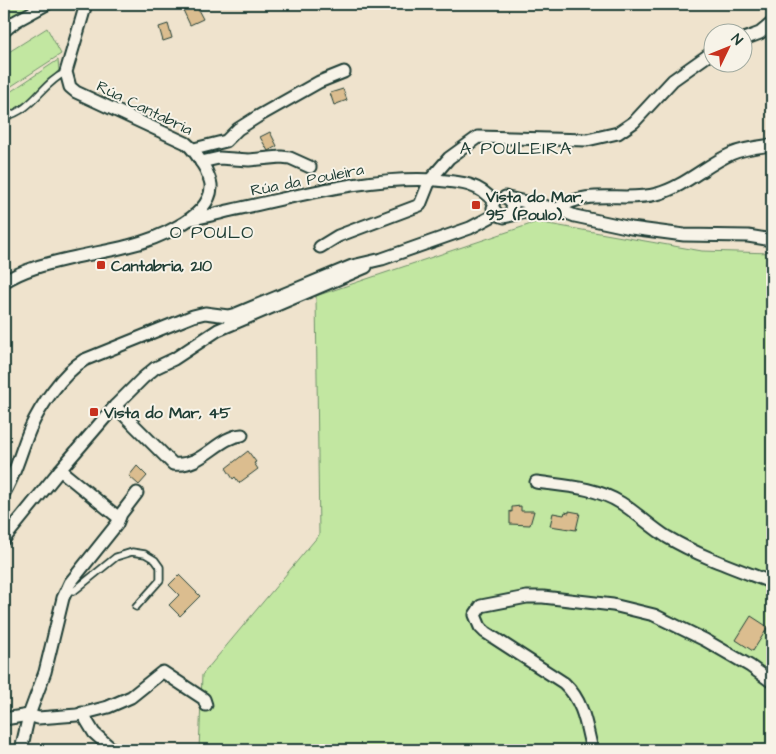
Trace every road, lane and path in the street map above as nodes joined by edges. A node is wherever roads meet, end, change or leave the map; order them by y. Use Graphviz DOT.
graph roads {
  1 [pos="47,4"];
  2 [pos="86,4"];
  3 [pos="772,23"];
  4 [pos="4,31"];
  5 [pos="754,35"];
  6 [pos="704,58"];
  7 [pos="66,72"];
  8 [pos="344,72"];
  9 [pos="4,118"];
  10 [pos="772,145"];
  11 [pos="194,149"];
  12 [pos="201,162"];
  13 [pos="310,167"];
  14 [pos="430,180"];
  15 [pos="508,198"];
  16 [pos="495,208"];
  17 [pos="553,208"];
  18 [pos="508,215"];
  19 [pos="191,219"];
  20 [pos="772,240"];
  21 [pos="320,247"];
  22 [pos="382,259"];
  23 [pos="4,282"];
  24 [pos="213,314"];
  25 [pos="228,326"];
  26 [pos="115,406"];
  27 [pos="242,435"];
  28 [pos="60,470"];
  29 [pos="536,482"];
  30 [pos="4,493"];
  31 [pos="137,494"];
  32 [pos="119,518"];
  33 [pos="4,539"];
  34 [pos="772,588"];
  35 [pos="67,590"];
  36 [pos="136,607"];
  37 [pos="772,682"];
  38 [pos="206,705"];
  39 [pos="82,713"];
  40 [pos="29,715"];
  41 [pos="4,719"];
  42 [pos="21,750"];
  43 [pos="113,750"];
  44 [pos="592,750"];
  1 -- 4 [label="street"];
  2 -- 7 [label="street"];
  3 -- 5 [label="street"];
  6 -- 14 [label="street"];
  7 -- 9 [label="lane"];
  7 -- 11 [label="street, Rúa Cantabria"];
  8 -- 11 [label="street"];
  10 -- 17 [label="street"];
  11 -- 12 [label="street, Rúa Cantabria"];
  12 -- 13 [label="street"];
  12 -- 19 [label="street, Rúa Cantabria"];
  14 -- 16 [label="street, Rúa da Pouleira"];
  14 -- 19 [label="street, Rúa da Pouleira"];
  14 -- 21 [label="street"];
  15 -- 16 [label="street"];
  15 -- 17 [label="street"];
  15 -- 18 [label="street"];
  16 -- 18 [label="street"];
  16 -- 22 [label="street"];
  17 -- 18 [label="street"];
  17 -- 20 [label="street"];
  19 -- 23 [label="street, Rúa Cantabria"];
  22 -- 24 [label="street"];
  22 -- 25 [label="street"];
  24 -- 25 [label="street"];
  24 -- 30 [label="street"];
  25 -- 26 [label="street"];
  26 -- 27 [label="street"];
  26 -- 28 [label="street"];
  28 -- 32 [label="street"];
  28 -- 33 [label="street"];
  29 -- 34 [label="street"];
  31 -- 32 [label="street"];
  32 -- 35 [label="street"];
  35 -- 36 [label="lane"];
  35 -- 40 [label="street"];
  37 -- 44 [label="street"];
  38 -- 39 [label="street"];
  39 -- 40 [label="street"];
  39 -- 43 [label="street"];
  40 -- 41 [label="street"];
  40 -- 42 [label="street"];
}
